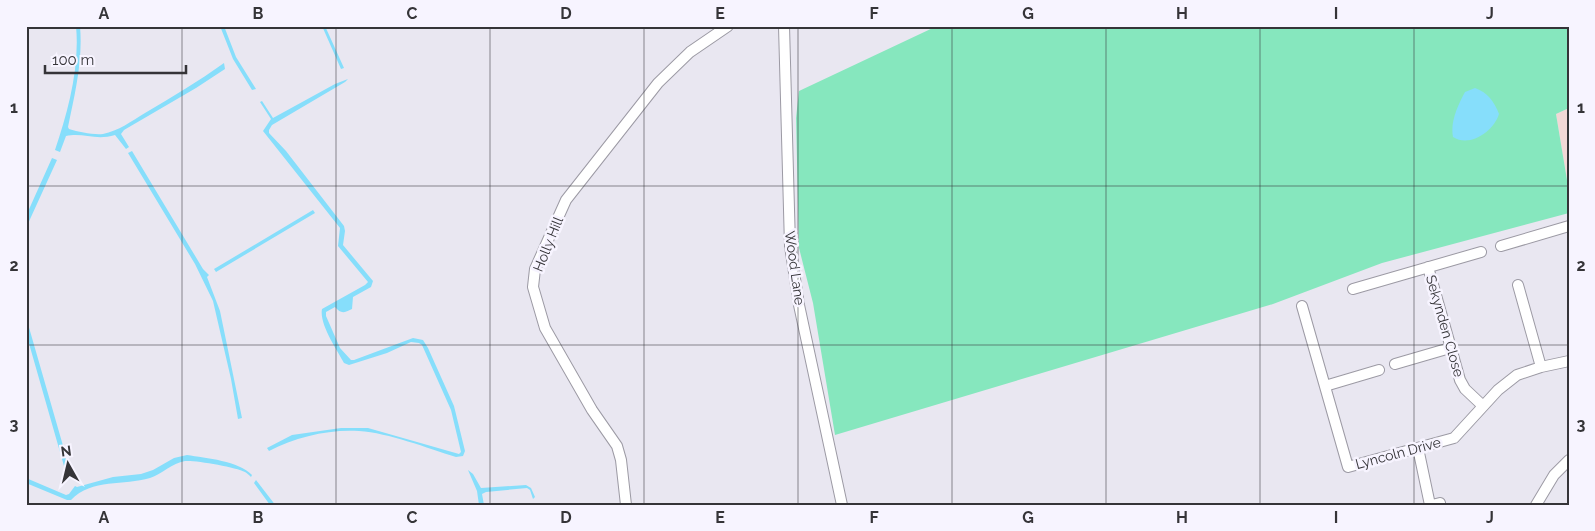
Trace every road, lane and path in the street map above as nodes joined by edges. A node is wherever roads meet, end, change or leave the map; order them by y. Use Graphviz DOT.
graph roads {
  1 [pos="728,26"];
  2 [pos="784,26"];
  3 [pos="1569,226"];
  4 [pos="1500,246"];
  5 [pos="1481,252"];
  6 [pos="1428,267"];
  7 [pos="1518,285"];
  8 [pos="1353,289"];
  9 [pos="1302,306"];
  10 [pos="1450,348"];
  11 [pos="1569,361"];
  12 [pos="1395,364"];
  13 [pos="1541,367"];
  14 [pos="1379,370"];
  15 [pos="1325,386"];
  16 [pos="1483,406"];
  17 [pos="1418,448"];
  18 [pos="1569,460"];
  19 [pos="1434,504"];
  20 [pos="626,505"];
  21 [pos="842,505"];
  22 [pos="1536,505"];
  1 -- 20 [label="street, Holly Hill"];
  2 -- 21 [label="street, Wood Lane"];
  3 -- 4 [label="street"];
  5 -- 6 [label="street"];
  6 -- 8 [label="street"];
  6 -- 10 [label="street, Sekynden Close"];
  7 -- 13 [label="street"];
  9 -- 15 [label="street"];
  10 -- 12 [label="street"];
  10 -- 16 [label="street, Sekynden Close"];
  11 -- 13 [label="street, Lyncoln Drive"];
  13 -- 16 [label="street, Lyncoln Drive"];
  14 -- 15 [label="street"];
  15 -- 17 [label="street, Lyncoln Drive"];
  16 -- 17 [label="street, Lyncoln Drive"];
  17 -- 19 [label="street"];
  18 -- 22 [label="street"];
}
